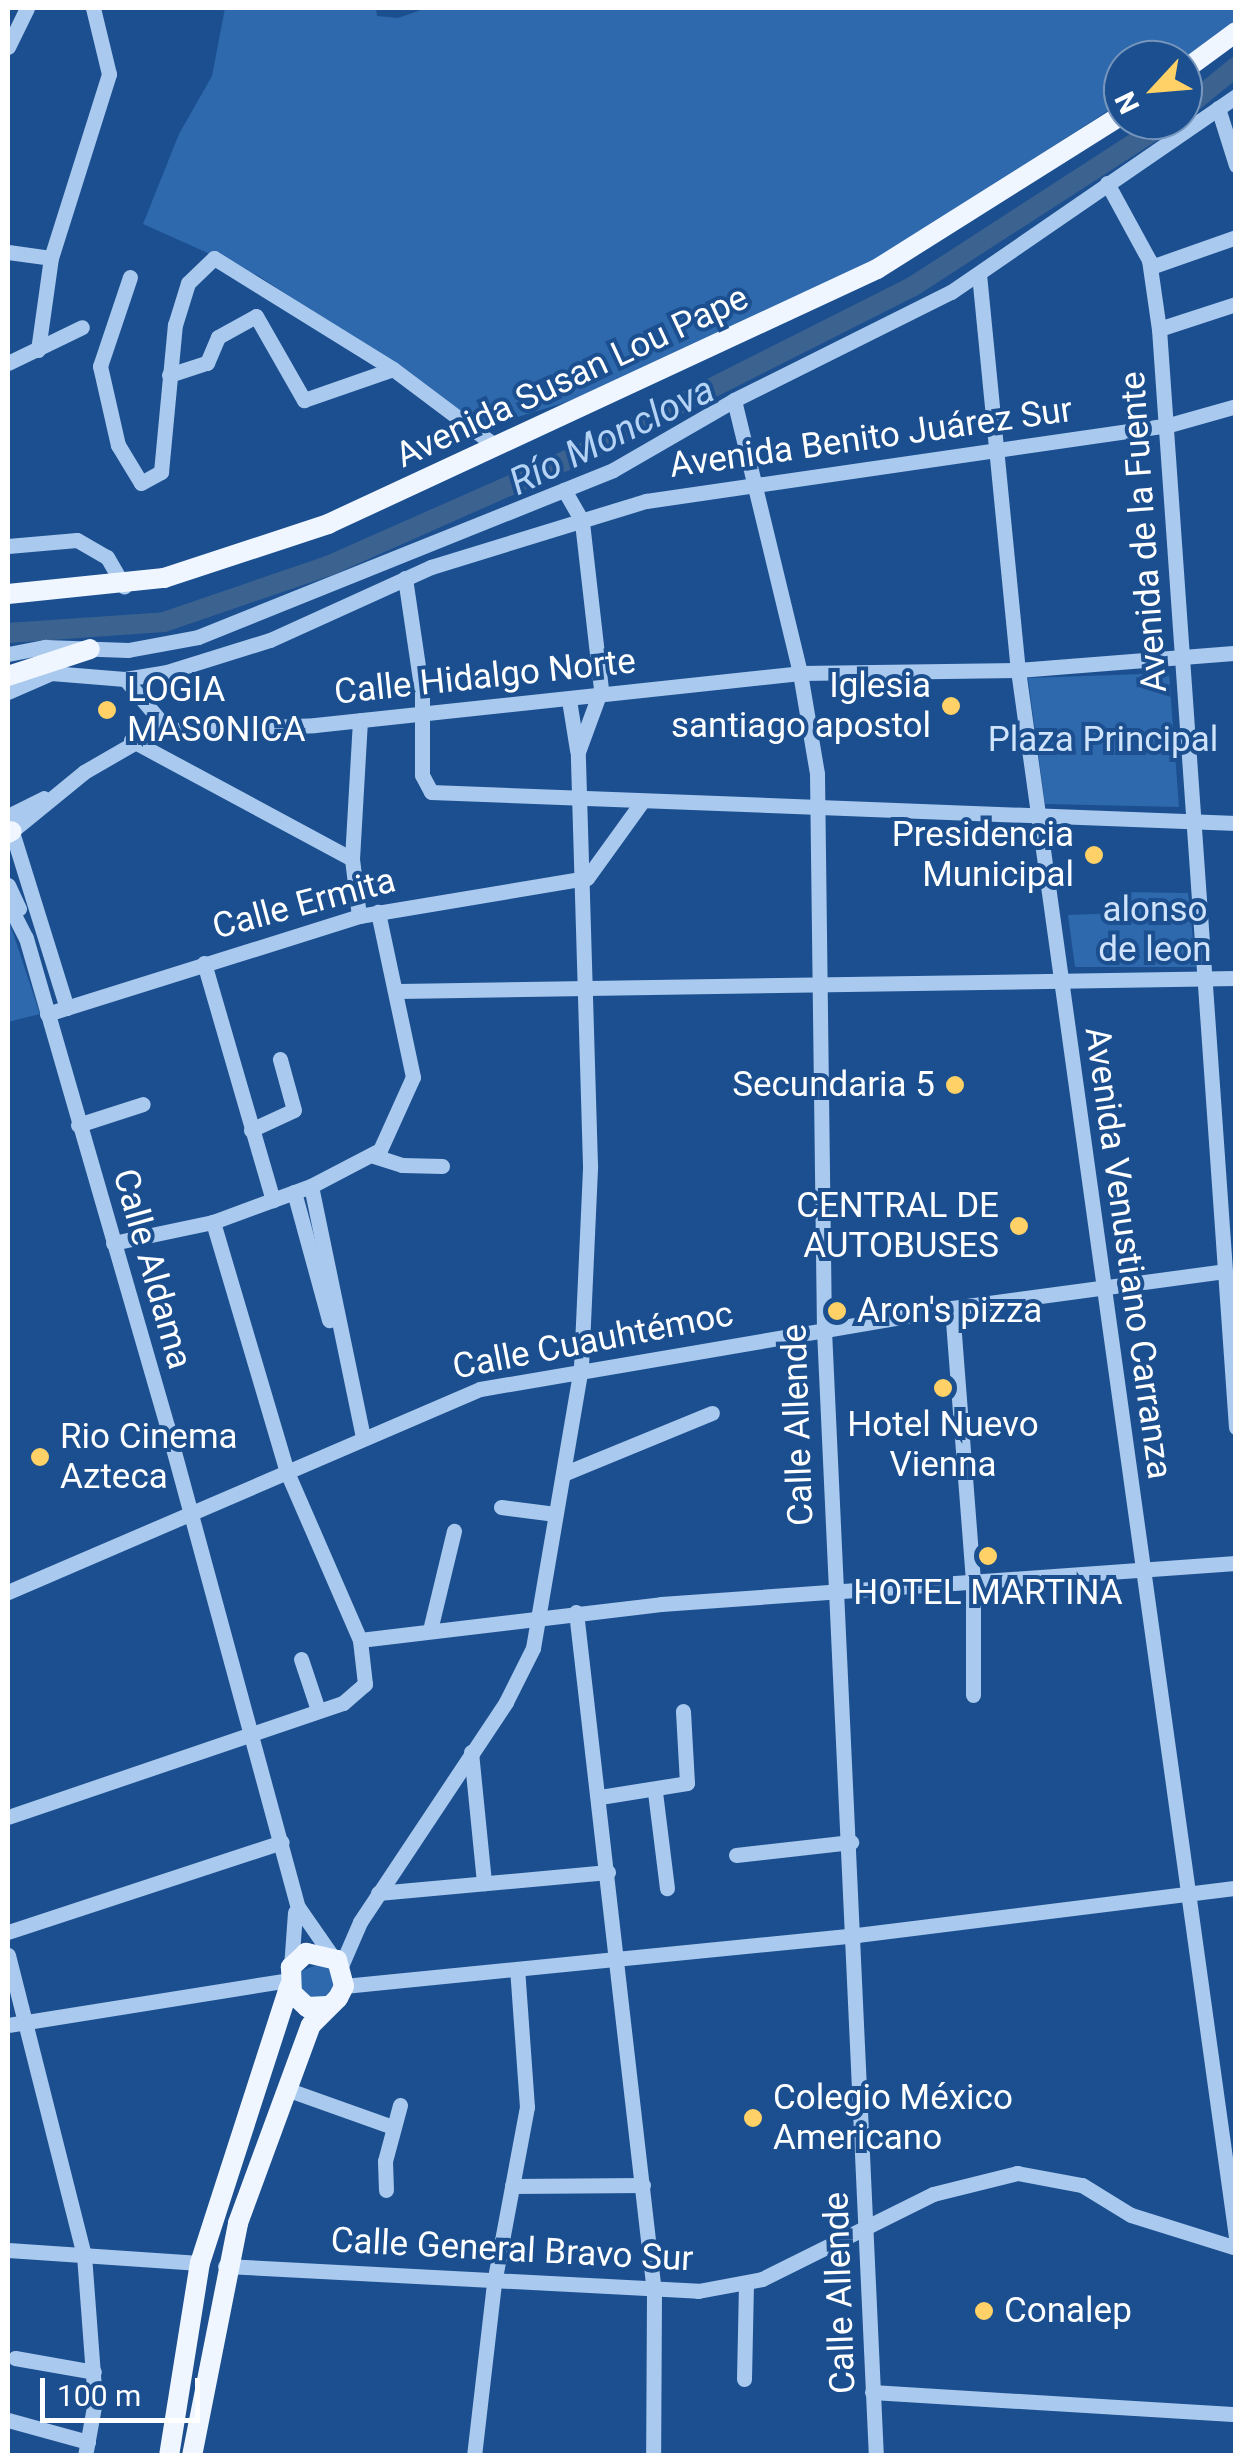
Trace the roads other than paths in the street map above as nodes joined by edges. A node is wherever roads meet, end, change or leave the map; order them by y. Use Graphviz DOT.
graph roads {
  1 [pos="26,8"];
  2 [pos="93,8"];
  3 [pos="1236,32"];
  4 [pos="8,47"];
  5 [pos="1203,56"];
  6 [pos="1236,96"];
  7 [pos="1218,108"];
  8 [pos="1103,127"];
  9 [pos="1236,165"];
  10 [pos="1107,184"];
  11 [pos="1236,237"];
  12 [pos="8,252"];
  13 [pos="51,258"];
  14 [pos="1151,267"];
  15 [pos="979,274"];
  16 [pos="130,277"];
  17 [pos="287,298"];
  18 [pos="1236,304"];
  19 [pos="256,316"];
  20 [pos="82,326"];
  21 [pos="1159,329"];
  22 [pos="38,350"];
  23 [pos="8,363"];
  24 [pos="393,369"];
  25 [pos="169,374"];
  26 [pos="734,400"];
  27 [pos="1236,406"];
  28 [pos="1169,425"];
  29 [pos="497,447"];
  30 [pos="992,450"];
  31 [pos="750,482"];
  32 [pos="564,490"];
  33 [pos="582,521"];
  34 [pos="8,546"];
  35 [pos="405,578"];
  36 [pos="124,586"];
  37 [pos="8,594"];
  38 [pos="90,649"];
  39 [pos="1236,652"];
  40 [pos="8,654"];
  41 [pos="1182,658"];
  42 [pos="1018,670"];
  43 [pos="800,673"];
  44 [pos="8,676"];
  45 [pos="125,679"];
  46 [pos="8,692"];
  47 [pos="599,696"];
  48 [pos="569,700"];
  49 [pos="422,714"];
  50 [pos="360,720"];
  51 [pos="168,730"];
  52 [pos="131,740"];
  53 [pos="578,752"];
  54 [pos="582,802"];
  55 [pos="641,803"];
  56 [pos="818,806"];
  57 [pos="1038,814"];
  58 [pos="1196,821"];
  59 [pos="1236,823"];
  60 [pos="8,825"];
  61 [pos="352,859"];
  62 [pos="583,879"];
  63 [pos="8,882"];
  64 [pos="32,893"];
  65 [pos="8,903"];
  66 [pos="378,912"];
  67 [pos="359,916"];
  68 [pos="26,938"];
  69 [pos="204,963"];
  70 [pos="1060,978"];
  71 [pos="1208,978"];
  72 [pos="1236,978"];
  73 [pos="815,982"];
  74 [pos="587,989"];
  75 [pos="398,991"];
  76 [pos="67,1008"];
  77 [pos="47,1014"];
  78 [pos="280,1059"];
  79 [pos="143,1104"];
  80 [pos="78,1126"];
  81 [pos="251,1130"];
  82 [pos="374,1156"];
  83 [pos="442,1166"];
  84 [pos="1227,1182"];
  85 [pos="310,1186"];
  86 [pos="294,1192"];
  87 [pos="273,1200"];
  88 [pos="213,1222"];
  89 [pos="113,1243"];
  90 [pos="1225,1271"];
  91 [pos="1101,1284"];
  92 [pos="952,1308"];
  93 [pos="824,1330"];
  94 [pos="1233,1365"];
  95 [pos="582,1368"];
  96 [pos="346,1371"];
  97 [pos="712,1412"];
  98 [pos="1236,1427"];
  99 [pos="363,1438"];
  100 [pos="287,1472"];
  101 [pos="563,1474"];
  102 [pos="501,1507"];
  103 [pos="193,1514"];
  104 [pos="556,1514"];
  105 [pos="454,1530"];
  106 [pos="1236,1562"];
  107 [pos="1142,1569"];
  108 [pos="973,1580"];
  109 [pos="834,1590"];
  110 [pos="8,1592"];
  111 [pos="576,1612"];
  112 [pos="538,1615"];
  113 [pos="430,1630"];
  114 [pos="360,1640"];
  115 [pos="301,1659"];
  116 [pos="973,1695"];
  117 [pos="318,1710"];
  118 [pos="683,1711"];
  119 [pos="254,1730"];
  120 [pos="471,1752"];
  121 [pos="655,1792"];
  122 [pos="600,1797"];
  123 [pos="8,1817"];
  124 [pos="282,1842"];
  125 [pos="851,1842"];
  126 [pos="736,1855"];
  127 [pos="608,1872"];
  128 [pos="484,1883"];
  129 [pos="293,1888"];
  130 [pos="666,1888"];
  131 [pos="1236,1888"];
  132 [pos="378,1893"];
  133 [pos="1188,1894"];
  134 [pos="8,1932"];
  135 [pos="856,1935"];
  136 [pos="8,1955"];
  137 [pos="618,1958"];
  138 [pos="339,1969"];
  139 [pos="517,1969"];
  140 [pos="290,1978"];
  141 [pos="327,2006"];
  142 [pos="27,2020"];
  143 [pos="8,2025"];
  144 [pos="286,2089"];
  145 [pos="400,2105"];
  146 [pos="393,2127"];
  147 [pos="642,2185"];
  148 [pos="512,2186"];
  149 [pos="386,2190"];
  150 [pos="868,2227"];
  151 [pos="1236,2238"];
  152 [pos="1236,2248"];
  153 [pos="8,2250"];
  154 [pos="84,2255"];
  155 [pos="200,2263"];
  156 [pos="225,2266"];
  157 [pos="494,2283"];
  158 [pos="746,2284"];
  159 [pos="654,2292"];
  160 [pos="14,2358"];
  161 [pos="94,2372"];
  162 [pos="744,2379"];
  163 [pos="872,2392"];
  164 [pos="1236,2414"];
  165 [pos="8,2420"];
  166 [pos="86,2448"];
  167 [pos="169,2456"];
  168 [pos="192,2456"];
  169 [pos="474,2456"];
  170 [pos="653,2456"];
  171 [pos="876,2456"];
  1 -- 4 [label="street"];
  2 -- 13 [label="street"];
  3 -- 5 [label="main road"];
  6 -- 7 [label="street"];
  7 -- 9 [label="street"];
  7 -- 10 [label="street"];
  8 -- 29 [label="main road, Avenida Susan Lou Pape"];
  10 -- 14 [label="street, Avenida de la Fuente"];
  10 -- 15 [label="street"];
  11 -- 14 [label="street"];
  12 -- 13 [label="street"];
  13 -- 22 [label="street"];
  14 -- 21 [label="street, Avenida de la Fuente"];
  15 -- 26 [label="street"];
  15 -- 30 [label="street, Avenida Venustiano Carranza"];
  16 -- 25 [label="street"];
  17 -- 19 [label="street"];
  17 -- 24 [label="street"];
  17 -- 25 [label="street"];
  18 -- 21 [label="street"];
  19 -- 24 [label="street"];
  19 -- 25 [label="street"];
  20 -- 22 [label="street"];
  21 -- 28 [label="street, Avenida de la Fuente"];
  22 -- 23 [label="street"];
  24 -- 29 [label="street"];
  26 -- 31 [label="street, Calle Allende"];
  26 -- 32 [label="street"];
  27 -- 28 [label="street, Avenida Benito Juárez Sur"];
  28 -- 30 [label="street, Avenida Benito Juárez Sur"];
  28 -- 41 [label="street, Avenida de la Fuente"];
  29 -- 36 [label="main road, Avenida Susan Lou Pape"];
  30 -- 31 [label="street, Avenida Benito Juárez Sur"];
  30 -- 42 [label="street, Avenida Venustiano Carranza"];
  31 -- 33 [label="street, Avenida Benito Juárez Sur"];
  31 -- 43 [label="street, Calle Allende"];
  32 -- 33 [label="street"];
  32 -- 38 [label="street"];
  33 -- 35 [label="street, Avenida Benito Juárez Sur"];
  33 -- 47 [label="street"];
  34 -- 36 [label="street"];
  35 -- 45 [label="street, Avenida Benito Juárez Sur"];
  35 -- 49 [label="street"];
  36 -- 37 [label="main road, Avenida Susan Lou Pape"];
  38 -- 40 [label="street"];
  38 -- 44 [label="main road"];
  39 -- 41 [label="street, Calle Hidalgo Norte"];
  41 -- 42 [label="street, Calle Hidalgo Norte"];
  41 -- 58 [label="street, Avenida de la Fuente"];
  42 -- 43 [label="street, Calle Hidalgo Norte"];
  42 -- 57 [label="street, Avenida Venustiano Carranza"];
  43 -- 47 [label="street, Calle Hidalgo Norte"];
  43 -- 56 [label="street, Calle Allende"];
  45 -- 46 [label="street, Avenida Benito Juárez Sur"];
  45 -- 51 [label="street"];
  47 -- 48 [label="street, Calle Hidalgo Norte"];
  47 -- 53 [label="street"];
  48 -- 49 [label="street, Calle Hidalgo Norte"];
  48 -- 53 [label="street"];
  49 -- 50 [label="street, Calle Hidalgo Norte"];
  49 -- 54 [label="street"];
  50 -- 51 [label="street, Calle Hidalgo Norte"];
  50 -- 61 [label="street"];
  51 -- 52 [label="street, Calle Hidalgo Norte"];
  52 -- 60 [label="street, Calle Hidalgo Norte"];
  52 -- 61 [label="street"];
  53 -- 54 [label="street"];
  54 -- 55 [label="street"];
  54 -- 62 [label="street"];
  55 -- 56 [label="street"];
  55 -- 62 [label="street"];
  56 -- 57 [label="street"];
  56 -- 73 [label="street, Calle Allende"];
  57 -- 58 [label="street"];
  57 -- 70 [label="street, Avenida Venustiano Carranza"];
  58 -- 59 [label="street"];
  58 -- 71 [label="street, Avenida de la Fuente"];
  60 -- 64 [label="street"];
  61 -- 67 [label="street"];
  62 -- 66 [label="street, Calle Ermita"];
  62 -- 74 [label="street"];
  63 -- 64 [label="street"];
  63 -- 68 [label="street"];
  64 -- 76 [label="street"];
  65 -- 68 [label="street, Calle Aldama"];
  66 -- 67 [label="street, Calle Ermita"];
  66 -- 75 [label="street"];
  67 -- 69 [label="street, Calle Ermita"];
  68 -- 77 [label="street, Calle Aldama"];
  69 -- 76 [label="street, Calle Ermita"];
  69 -- 81 [label="street"];
  70 -- 71 [label="street"];
  70 -- 73 [label="street"];
  70 -- 91 [label="street, Avenida Venustiano Carranza"];
  71 -- 72 [label="street"];
  71 -- 84 [label="street, Avenida de la Fuente"];
  73 -- 74 [label="street"];
  73 -- 93 [label="street, Calle Allende"];
  74 -- 75 [label="street"];
  74 -- 95 [label="street"];
  75 -- 82 [label="street"];
  76 -- 77 [label="street, Calle Ermita"];
  77 -- 80 [label="street, Calle Aldama"];
  78 -- 81 [label="street"];
  79 -- 80 [label="street"];
  80 -- 89 [label="street, Calle Aldama"];
  81 -- 87 [label="street"];
  82 -- 83 [label="street"];
  82 -- 85 [label="street"];
  84 -- 90 [label="street, Avenida de la Fuente"];
  85 -- 86 [label="street"];
  85 -- 96 [label="street"];
  86 -- 87 [label="street"];
  86 -- 96 [label="street"];
  87 -- 88 [label="street"];
  88 -- 89 [label="street"];
  88 -- 100 [label="street"];
  89 -- 103 [label="street, Calle Aldama"];
  90 -- 91 [label="street, Calle Cuauhtémoc"];
  90 -- 94 [label="street, Avenida de la Fuente"];
  91 -- 92 [label="street, Calle Cuauhtémoc"];
  91 -- 107 [label="street, Avenida Venustiano Carranza"];
  92 -- 93 [label="street, Calle Cuauhtémoc"];
  92 -- 108 [label="street"];
  93 -- 95 [label="street, Calle Cuauhtémoc"];
  93 -- 109 [label="street, Calle Allende"];
  94 -- 98 [label="street, Avenida de la Fuente"];
  95 -- 99 [label="street, Calle Cuauhtémoc"];
  95 -- 101 [label="street"];
  96 -- 99 [label="street"];
  97 -- 101 [label="street"];
  99 -- 100 [label="street, Calle Cuauhtémoc"];
  100 -- 103 [label="street, Calle Cuauhtémoc"];
  100 -- 114 [label="street"];
  101 -- 104 [label="street"];
  102 -- 104 [label="street"];
  103 -- 110 [label="street, Calle Cuauhtémoc"];
  103 -- 119 [label="street, Calle Aldama"];
  104 -- 112 [label="street"];
  105 -- 113 [label="street"];
  106 -- 107 [label="street"];
  107 -- 108 [label="street"];
  107 -- 133 [label="street, Avenida Venustiano Carranza"];
  108 -- 109 [label="street"];
  108 -- 116 [label="street"];
  109 -- 111 [label="street"];
  109 -- 125 [label="street, Calle Allende"];
  111 -- 112 [label="street"];
  111 -- 122 [label="street"];
  112 -- 113 [label="street"];
  112 -- 120 [label="street"];
  113 -- 114 [label="street"];
  114 -- 117 [label="street"];
  115 -- 117 [label="street"];
  117 -- 119 [label="street"];
  118 -- 121 [label="street"];
  119 -- 123 [label="street"];
  119 -- 124 [label="street, Calle Aldama"];
  120 -- 128 [label="street"];
  120 -- 132 [label="street"];
  121 -- 122 [label="street"];
  121 -- 130 [label="street"];
  122 -- 127 [label="street"];
  124 -- 129 [label="street, Calle Aldama"];
  124 -- 134 [label="street"];
  125 -- 126 [label="street"];
  125 -- 135 [label="street, Calle Allende"];
  127 -- 128 [label="street"];
  127 -- 137 [label="street"];
  128 -- 132 [label="street"];
  129 -- 138 [label="street, Calle Aldama"];
  129 -- 140 [label="street, Calle Aldama"];
  131 -- 133 [label="street"];
  132 -- 138 [label="street"];
  133 -- 135 [label="street"];
  133 -- 151 [label="street, Avenida Venustiano Carranza"];
  135 -- 137 [label="street"];
  135 -- 150 [label="street, Calle Allende"];
  136 -- 142 [label="street"];
  137 -- 139 [label="street"];
  137 -- 147 [label="street"];
  138 -- 139 [label="street"];
  138 -- 140 [label="main road"];
  138 -- 141 [label="main road"];
  139 -- 148 [label="street"];
  140 -- 141 [label="main road"];
  140 -- 142 [label="street"];
  140 -- 155 [label="main road"];
  141 -- 144 [label="main road"];
  142 -- 143 [label="street"];
  142 -- 154 [label="street"];
  144 -- 146 [label="street"];
  144 -- 156 [label="main road"];
  145 -- 146 [label="street"];
  146 -- 149 [label="street"];
  147 -- 148 [label="street"];
  147 -- 159 [label="street"];
  148 -- 157 [label="street"];
  150 -- 152 [label="street, Calle General Bravo Sur"];
  150 -- 158 [label="street, Calle General Bravo Sur"];
  150 -- 163 [label="street, Calle Allende"];
  153 -- 154 [label="street"];
  154 -- 155 [label="street"];
  154 -- 161 [label="street"];
  155 -- 167 [label="main road"];
  156 -- 157 [label="street, Calle General Bravo Sur"];
  156 -- 168 [label="main road"];
  157 -- 159 [label="street, Calle General Bravo Sur"];
  157 -- 169 [label="street"];
  158 -- 159 [label="street, Calle General Bravo Sur"];
  158 -- 162 [label="street"];
  159 -- 170 [label="street"];
  160 -- 161 [label="street"];
  161 -- 166 [label="street"];
  163 -- 164 [label="street"];
  163 -- 171 [label="street, Calle Allende"];
  165 -- 166 [label="street"];
}
